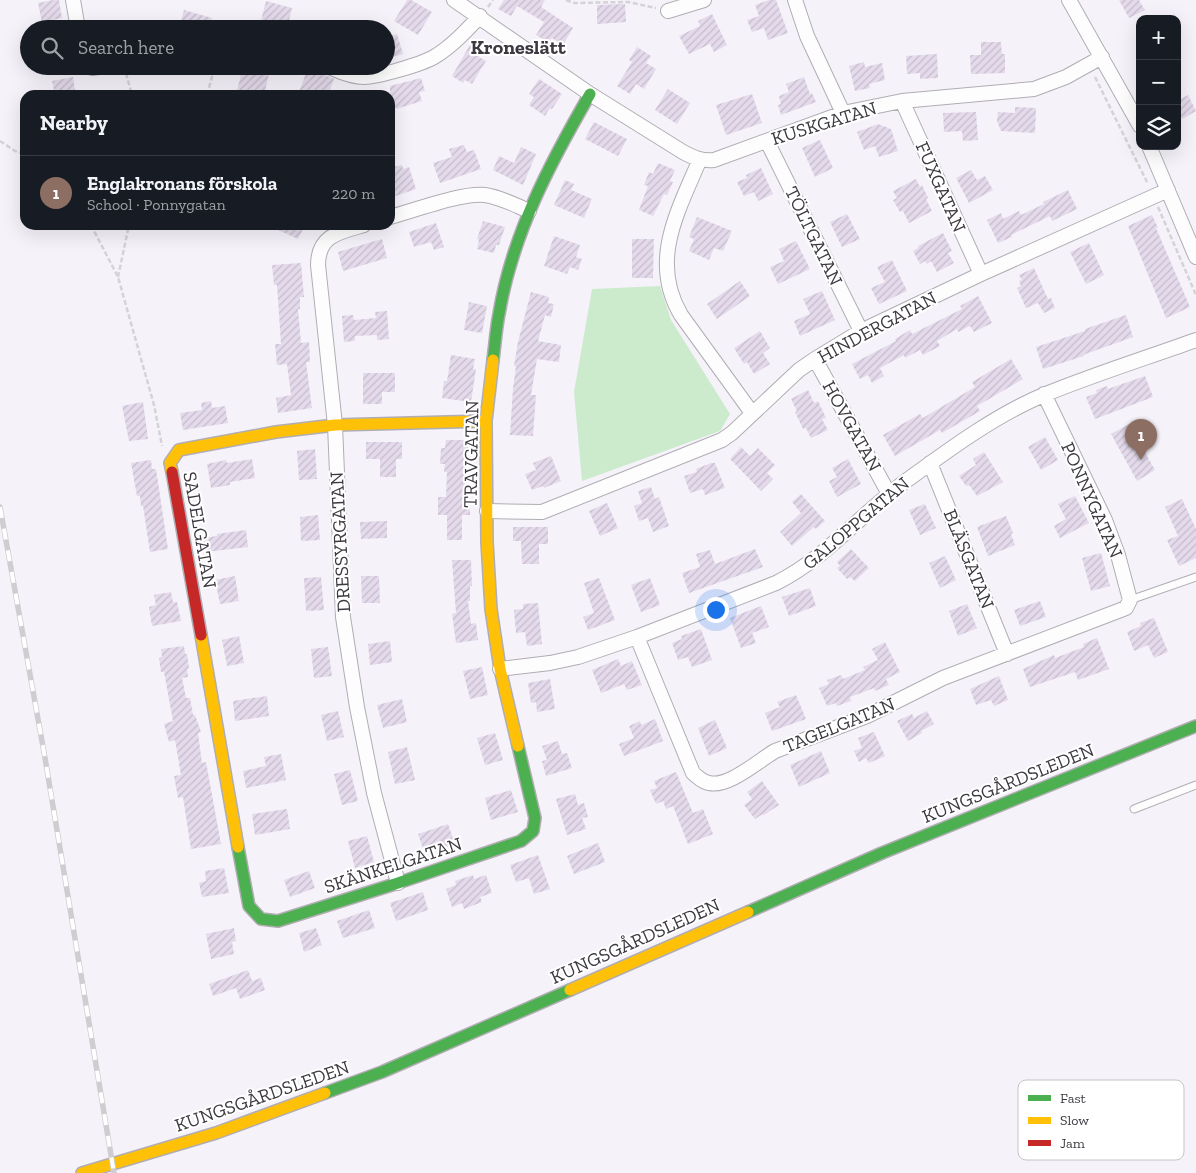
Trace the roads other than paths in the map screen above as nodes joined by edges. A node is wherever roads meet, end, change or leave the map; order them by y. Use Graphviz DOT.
graph roads {
  1 [pos="73,0"];
  2 [pos="454,0"];
  3 [pos="704,0"];
  4 [pos="795,0"];
  5 [pos="1070,0"];
  6 [pos="668,11"];
  7 [pos="480,16"];
  8 [pos="76,20"];
  9 [pos="1102,57"];
  10 [pos="395,69"];
  11 [pos="355,75"];
  12 [pos="373,75"];
  13 [pos="590,94"];
  14 [pos="902,100"];
  15 [pos="843,113"];
  16 [pos="1136,119"];
  17 [pos="767,141"];
  18 [pos="1150,150"];
  19 [pos="700,160"];
  20 [pos="1168,190"];
  21 [pos="529,211"];
  22 [pos="395,216"];
  23 [pos="348,230"];
  24 [pos="1196,257"];
  25 [pos="980,274"];
  26 [pos="861,331"];
  27 [pos="1196,340"];
  28 [pos="815,358"];
  29 [pos="1044,394"];
  30 [pos="752,413"];
  31 [pos="486,421"];
  32 [pos="335,425"];
  33 [pos="930,463"];
  34 [pos="889,494"];
  35 [pos="487,511"];
  36 [pos="1196,577"];
  37 [pos="1128,604"];
  38 [pos="637,637"];
  39 [pos="1007,654"];
  40 [pos="500,669"];
  41 [pos="1196,726"];
  42 [pos="1196,785"];
  43 [pos="1134,809"];
  44 [pos="533,831"];
  45 [pos="398,883"];
  46 [pos="261,919"];
  47 [pos="82,1173"];
  1 -- 8 [label="street"];
  2 -- 7 [label="street"];
  3 -- 6 [label="street"];
  4 -- 15 [label="street"];
  5 -- 9 [label="street"];
  7 -- 10 [label="street"];
  7 -- 13 [label="street"];
  9 -- 14 [label="street, KUSKGATAN"];
  9 -- 16 [label="street"];
  11 -- 12 [label="street"];
  13 -- 19 [label="street"];
  13 -- 21 [label="street, TRAVGATAN"];
  14 -- 15 [label="street, KUSKGATAN"];
  14 -- 25 [label="street, FUXGATAN"];
  15 -- 17 [label="street, KUSKGATAN"];
  17 -- 19 [label="street, KUSKGATAN"];
  17 -- 26 [label="street, TÖLTGATAN"];
  18 -- 20 [label="street"];
  19 -- 30 [label="street"];
  20 -- 24 [label="street"];
  20 -- 25 [label="street, HINDERGATAN"];
  21 -- 22 [label="street"];
  21 -- 31 [label="street, TRAVGATAN"];
  23 -- 32 [label="street, DRESSYRGATAN"];
  25 -- 26 [label="street, HINDERGATAN"];
  26 -- 28 [label="street, HINDERGATAN"];
  27 -- 29 [label="street, GALOPPGATAN"];
  28 -- 30 [label="street, HINDERGATAN"];
  28 -- 34 [label="street, HOVGATAN"];
  29 -- 33 [label="street, GALOPPGATAN"];
  29 -- 37 [label="street, PONNYGATAN"];
  30 -- 35 [label="street, HINDERGATAN"];
  31 -- 32 [label="street, SADELGATAN"];
  31 -- 35 [label="street, TRAVGATAN"];
  32 -- 45 [label="street, DRESSYRGATAN"];
  32 -- 46 [label="street, SADELGATAN"];
  33 -- 34 [label="street, GALOPPGATAN"];
  33 -- 39 [label="street, BLÄSGATAN"];
  34 -- 38 [label="street, GALOPPGATAN"];
  35 -- 40 [label="street, TRAVGATAN"];
  36 -- 37 [label="lane"];
  37 -- 39 [label="street, TAGELGATAN"];
  38 -- 39 [label="street, TAGELGATAN"];
  38 -- 40 [label="street, GALOPPGATAN"];
  40 -- 44 [label="street, TRAVGATAN"];
  41 -- 47 [label="street, KUNGSGÅRDSLEDEN"];
  42 -- 43 [label="lane"];
  44 -- 45 [label="street, SKÄNKELGATAN"];
  45 -- 46 [label="street, SKÄNKELGATAN"];
}
